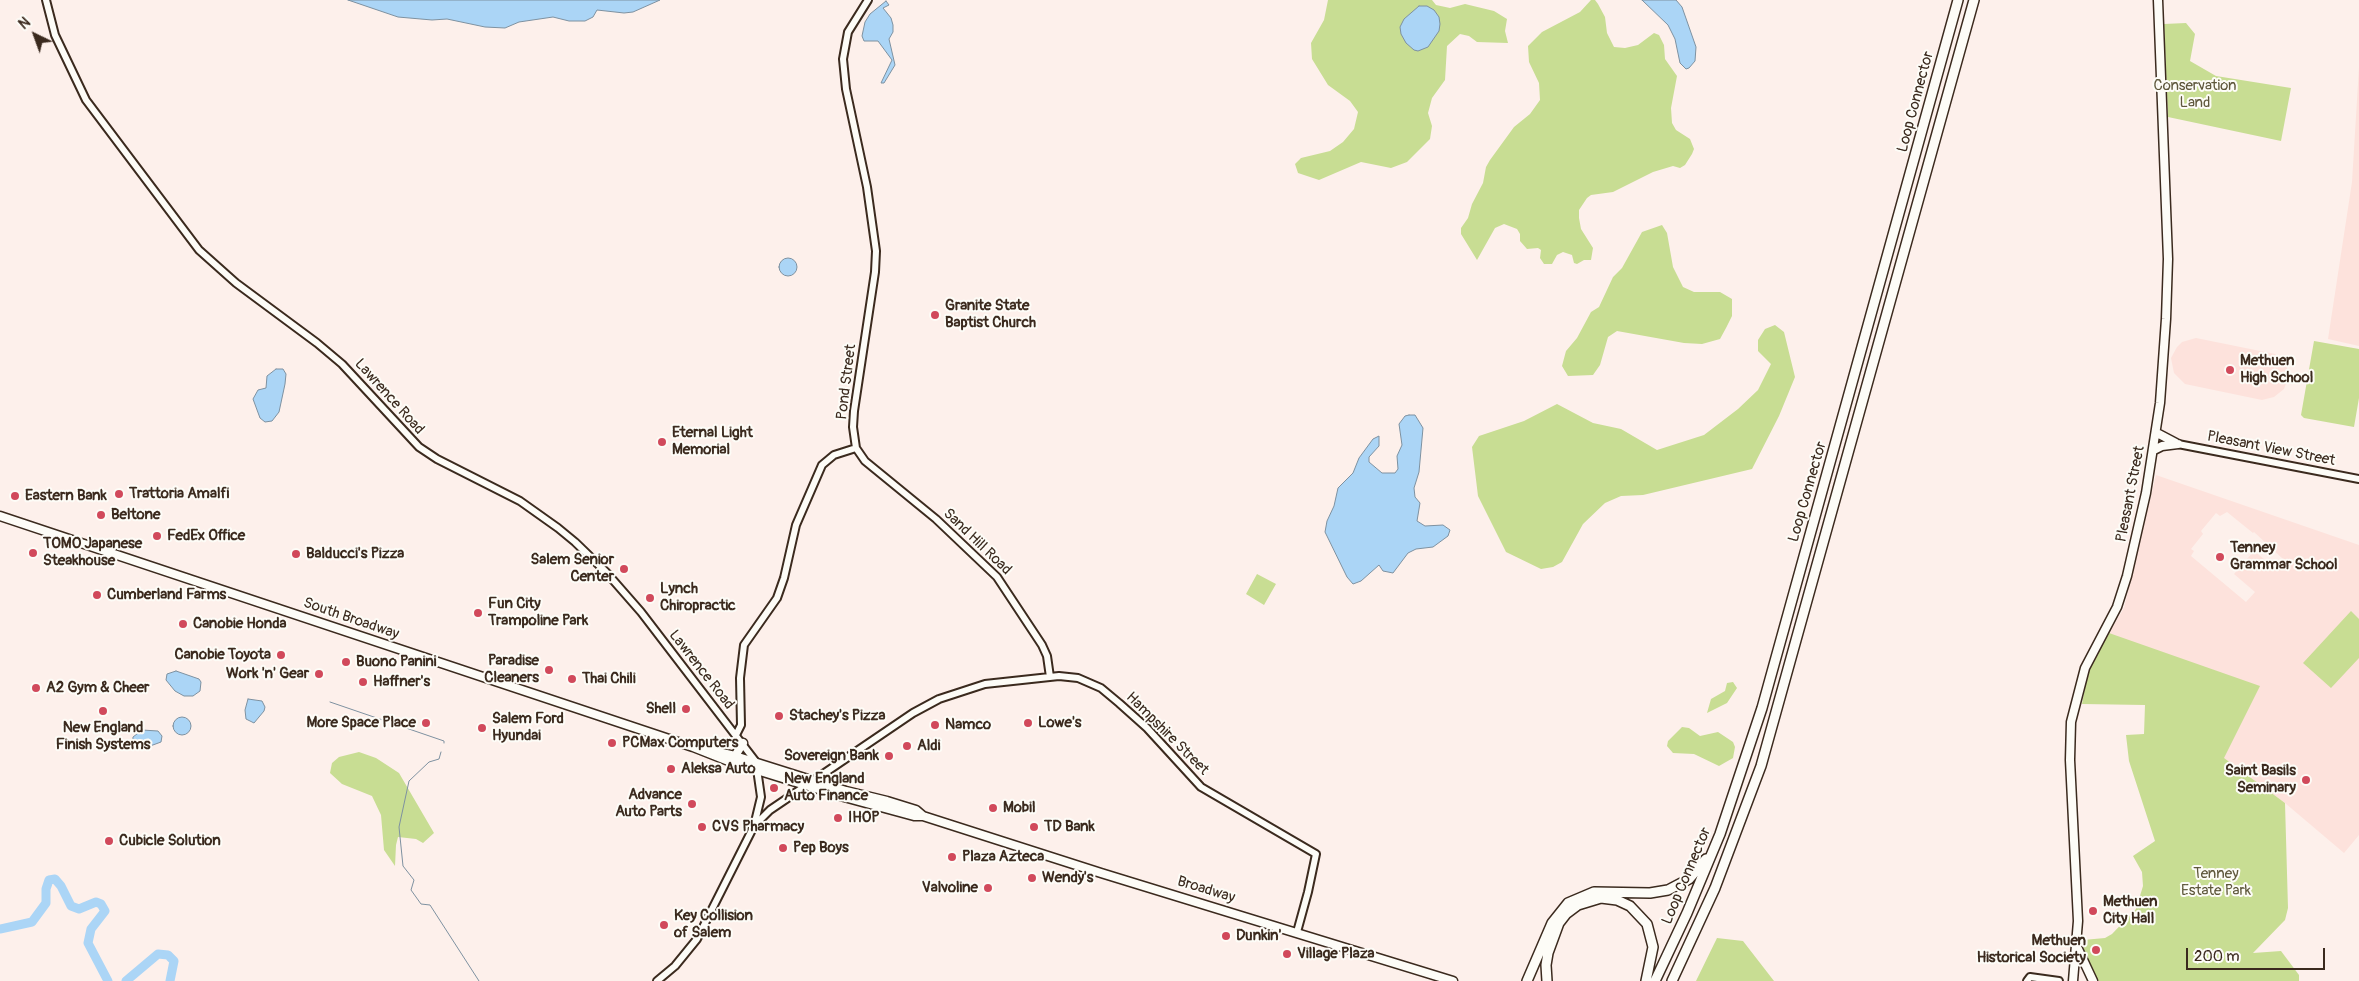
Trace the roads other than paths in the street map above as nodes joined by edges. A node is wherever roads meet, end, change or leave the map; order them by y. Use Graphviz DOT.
graph roads {
  1 [pos="46,0"];
  2 [pos="868,0"];
  3 [pos="1958,0"];
  4 [pos="1974,0"];
  5 [pos="2158,0"];
  6 [pos="2157,433"];
  7 [pos="2178,444"];
  8 [pos="856,448"];
  9 [pos="2154,450"];
  10 [pos="2359,479"];
  11 [pos="0,516"];
  12 [pos="1050,677"];
  13 [pos="736,735"];
  14 [pos="743,743"];
  15 [pos="693,747"];
  16 [pos="735,756"];
  17 [pos="757,766"];
  18 [pos="810,783"];
  19 [pos="761,797"];
  20 [pos="1731,804"];
  21 [pos="776,806"];
  22 [pos="952,825"];
  23 [pos="754,826"];
  24 [pos="1297,932"];
  25 [pos="2078,947"];
  26 [pos="1535,960"];
  27 [pos="2029,979"];
  28 [pos="657,981"];
  29 [pos="1453,981"];
  30 [pos="1518,981"];
  31 [pos="1526,981"];
  32 [pos="1547,981"];
  33 [pos="1646,981"];
  34 [pos="1655,981"];
  35 [pos="1672,981"];
  36 [pos="2059,981"];
  37 [pos="2073,981"];
  38 [pos="2093,981"];
  1 -- 13 [label="street, Lawrence Road"];
  2 -- 8 [label="street, Pond Street"];
  3 -- 20 [label="highway, Loop Connector"];
  4 -- 35 [label="highway, Loop Connector"];
  5 -- 6 [label="main road, Pleasant Street"];
  6 -- 7 [label="main road"];
  6 -- 9 [label="main road, Pleasant Street"];
  7 -- 9 [label="main road"];
  7 -- 10 [label="street, Pleasant View Street"];
  8 -- 12 [label="street, Sand Hill Road"];
  8 -- 13 [label="street"];
  9 -- 25 [label="main road, Pleasant Street"];
  11 -- 15 [label="main road, South Broadway"];
  12 -- 18 [label="street, Hampshire Street"];
  12 -- 24 [label="street, Hampshire Street"];
  13 -- 14 [label="street, Lawrence Road"];
  14 -- 16 [label="main road"];
  14 -- 17 [label="street, Lawrence Road"];
  15 -- 16 [label="main road, South Broadway"];
  15 -- 17 [label="main road, South Broadway"];
  16 -- 17 [label="main road, South Broadway"];
  17 -- 18 [label="main road, South Broadway"];
  17 -- 19 [label="street"];
  18 -- 21 [label="street, Hampshire Street"];
  18 -- 22 [label="main road, South Broadway"];
  19 -- 21 [label="street"];
  19 -- 23 [label="street"];
  20 -- 26 [label="highway"];
  20 -- 34 [label="highway, Loop Connector"];
  21 -- 23 [label="street, Hampshire Street"];
  22 -- 24 [label="main road, Broadway"];
  23 -- 28 [label="street"];
  24 -- 29 [label="main road, Broadway"];
  25 -- 37 [label="main road, Pleasant Street"];
  25 -- 38 [label="main road"];
  26 -- 30 [label="highway"];
  26 -- 31 [label="highway"];
  27 -- 36 [label="street"];
  32 -- 33 [label="highway"];
}
